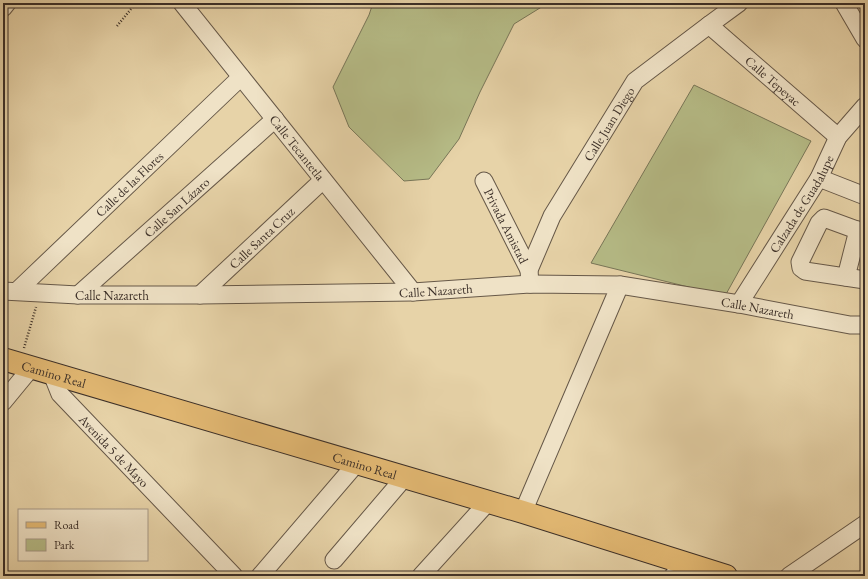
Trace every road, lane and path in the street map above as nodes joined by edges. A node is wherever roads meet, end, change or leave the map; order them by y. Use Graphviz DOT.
graph roads {
  1 [pos="7,3"];
  2 [pos="136,3"];
  3 [pos="182,3"];
  4 [pos="740,3"];
  5 [pos="844,3"];
  6 [pos="3,8"];
  7 [pos="709,25"];
  8 [pos="117,26"];
  9 [pos="865,39"];
  10 [pos="241,77"];
  11 [pos="865,106"];
  12 [pos="274,119"];
  13 [pos="838,137"];
  14 [pos="819,178"];
  15 [pos="323,180"];
  16 [pos="484,181"];
  17 [pos="865,196"];
  18 [pos="862,231"];
  19 [pos="783,236"];
  20 [pos="809,244"];
  21 [pos="530,277"];
  22 [pos="846,277"];
  23 [pos="865,280"];
  24 [pos="620,285"];
  25 [pos="10,291"];
  26 [pos="413,292"];
  27 [pos="40,293"];
  28 [pos="78,295"];
  29 [pos="200,295"];
  30 [pos="739,304"];
  31 [pos="865,325"];
  32 [pos="18,364"];
  33 [pos="52,374"];
  34 [pos="3,402"];
  35 [pos="356,464"];
  36 [pos="404,478"];
  37 [pos="488,502"];
  38 [pos="523,512"];
  39 [pos="865,524"];
  40 [pos="334,560"];
  41 [pos="679,570"];
  42 [pos="234,576"];
  43 [pos="260,576"];
  44 [pos="421,576"];
  45 [pos="726,576"];
  46 [pos="789,576"];
  1 -- 6 [label="street"];
  2 -- 8 [label="path"];
  3 -- 10 [label="street, Calle Tecantetla"];
  4 -- 7 [label="street, Calle Juan Diego"];
  5 -- 9 [label="street"];
  7 -- 13 [label="street, Calle Tepeyac"];
  7 -- 21 [label="street, Calle Juan Diego"];
  10 -- 12 [label="street, Calle Tecantetla"];
  10 -- 25 [label="street, Calle de las Flores"];
  11 -- 13 [label="street, Calzada de Guadalupe"];
  12 -- 15 [label="street, Calle Tecantetla"];
  12 -- 28 [label="street, Calle San Lázaro"];
  13 -- 14 [label="street, Calzada de Guadalupe"];
  14 -- 17 [label="street"];
  14 -- 19 [label="street, Calzada de Guadalupe"];
  15 -- 26 [label="street, Calle Tecantetla"];
  15 -- 29 [label="street, Calle Santa Cruz"];
  16 -- 21 [label="street, Privada Amistad"];
  18 -- 20 [label="street"];
  18 -- 22 [label="street"];
  19 -- 20 [label="street"];
  19 -- 30 [label="street, Calzada de Guadalupe"];
  20 -- 22 [label="street"];
  21 -- 24 [label="street, Calle Nazareth"];
  21 -- 26 [label="street, Calle Nazareth"];
  22 -- 23 [label="street"];
  24 -- 30 [label="street, Calle Nazareth"];
  24 -- 38 [label="street"];
  25 -- 27 [label="street, Calle Nazareth"];
  26 -- 29 [label="street, Calle Nazareth"];
  27 -- 28 [label="street, Calle Nazareth"];
  27 -- 32 [label="path"];
  28 -- 29 [label="street, Calle Nazareth"];
  30 -- 31 [label="street, Calle Nazareth"];
  32 -- 33 [label="main road, Camino Real"];
  32 -- 34 [label="street"];
  33 -- 35 [label="main road, Camino Real"];
  33 -- 42 [label="street, Avenida 5 de Mayo"];
  35 -- 36 [label="main road, Camino Real"];
  35 -- 43 [label="street"];
  36 -- 37 [label="main road, Camino Real"];
  36 -- 40 [label="street"];
  37 -- 38 [label="main road, Camino Real"];
  37 -- 44 [label="street"];
  38 -- 41 [label="main road, Camino Real"];
  39 -- 46 [label="street"];
  41 -- 45 [label="main road, Camino Real"];
}
